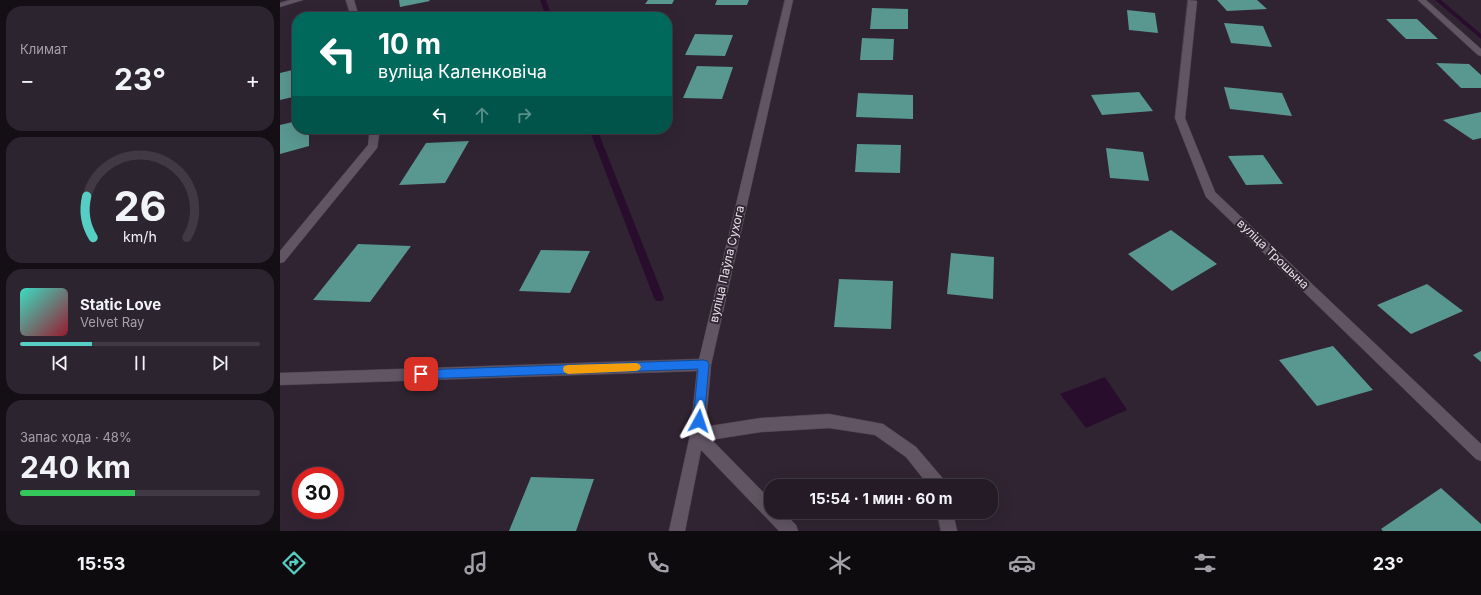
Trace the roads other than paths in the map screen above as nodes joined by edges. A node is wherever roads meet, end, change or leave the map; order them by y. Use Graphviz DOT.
graph roads {
  1 [pos="299,0"];
  2 [pos="350,0"];
  3 [pos="789,0"];
  4 [pos="1192,0"];
  5 [pos="1422,0"];
  6 [pos="280,5"];
  7 [pos="354,12"];
  8 [pos="1481,53"];
  9 [pos="374,134"];
  10 [pos="280,259"];
  11 [pos="704,364"];
  12 [pos="280,379"];
  13 [pos="697,435"];
  14 [pos="1481,454"];
  15 [pos="933,479"];
  16 [pos="764,505"];
  17 [pos="778,519"];
  18 [pos="946,519"];
  19 [pos="678,531"];
  20 [pos="790,531"];
  21 [pos="949,531"];
  1 -- 6 [label="street"];
  2 -- 7 [label="street"];
  3 -- 11 [label="street, вуліца Паўла Сухога"];
  4 -- 14 [label="street, вуліца Трошына"];
  5 -- 8 [label="street"];
  9 -- 10 [label="street"];
  11 -- 12 [label="street"];
  11 -- 13 [label="street, вуліца Паўла Сухога"];
  13 -- 15 [label="street"];
  13 -- 16 [label="street"];
  13 -- 19 [label="street, вуліца Паўла Сухога"];
  17 -- 20 [label="street"];
  18 -- 21 [label="street"];
}
